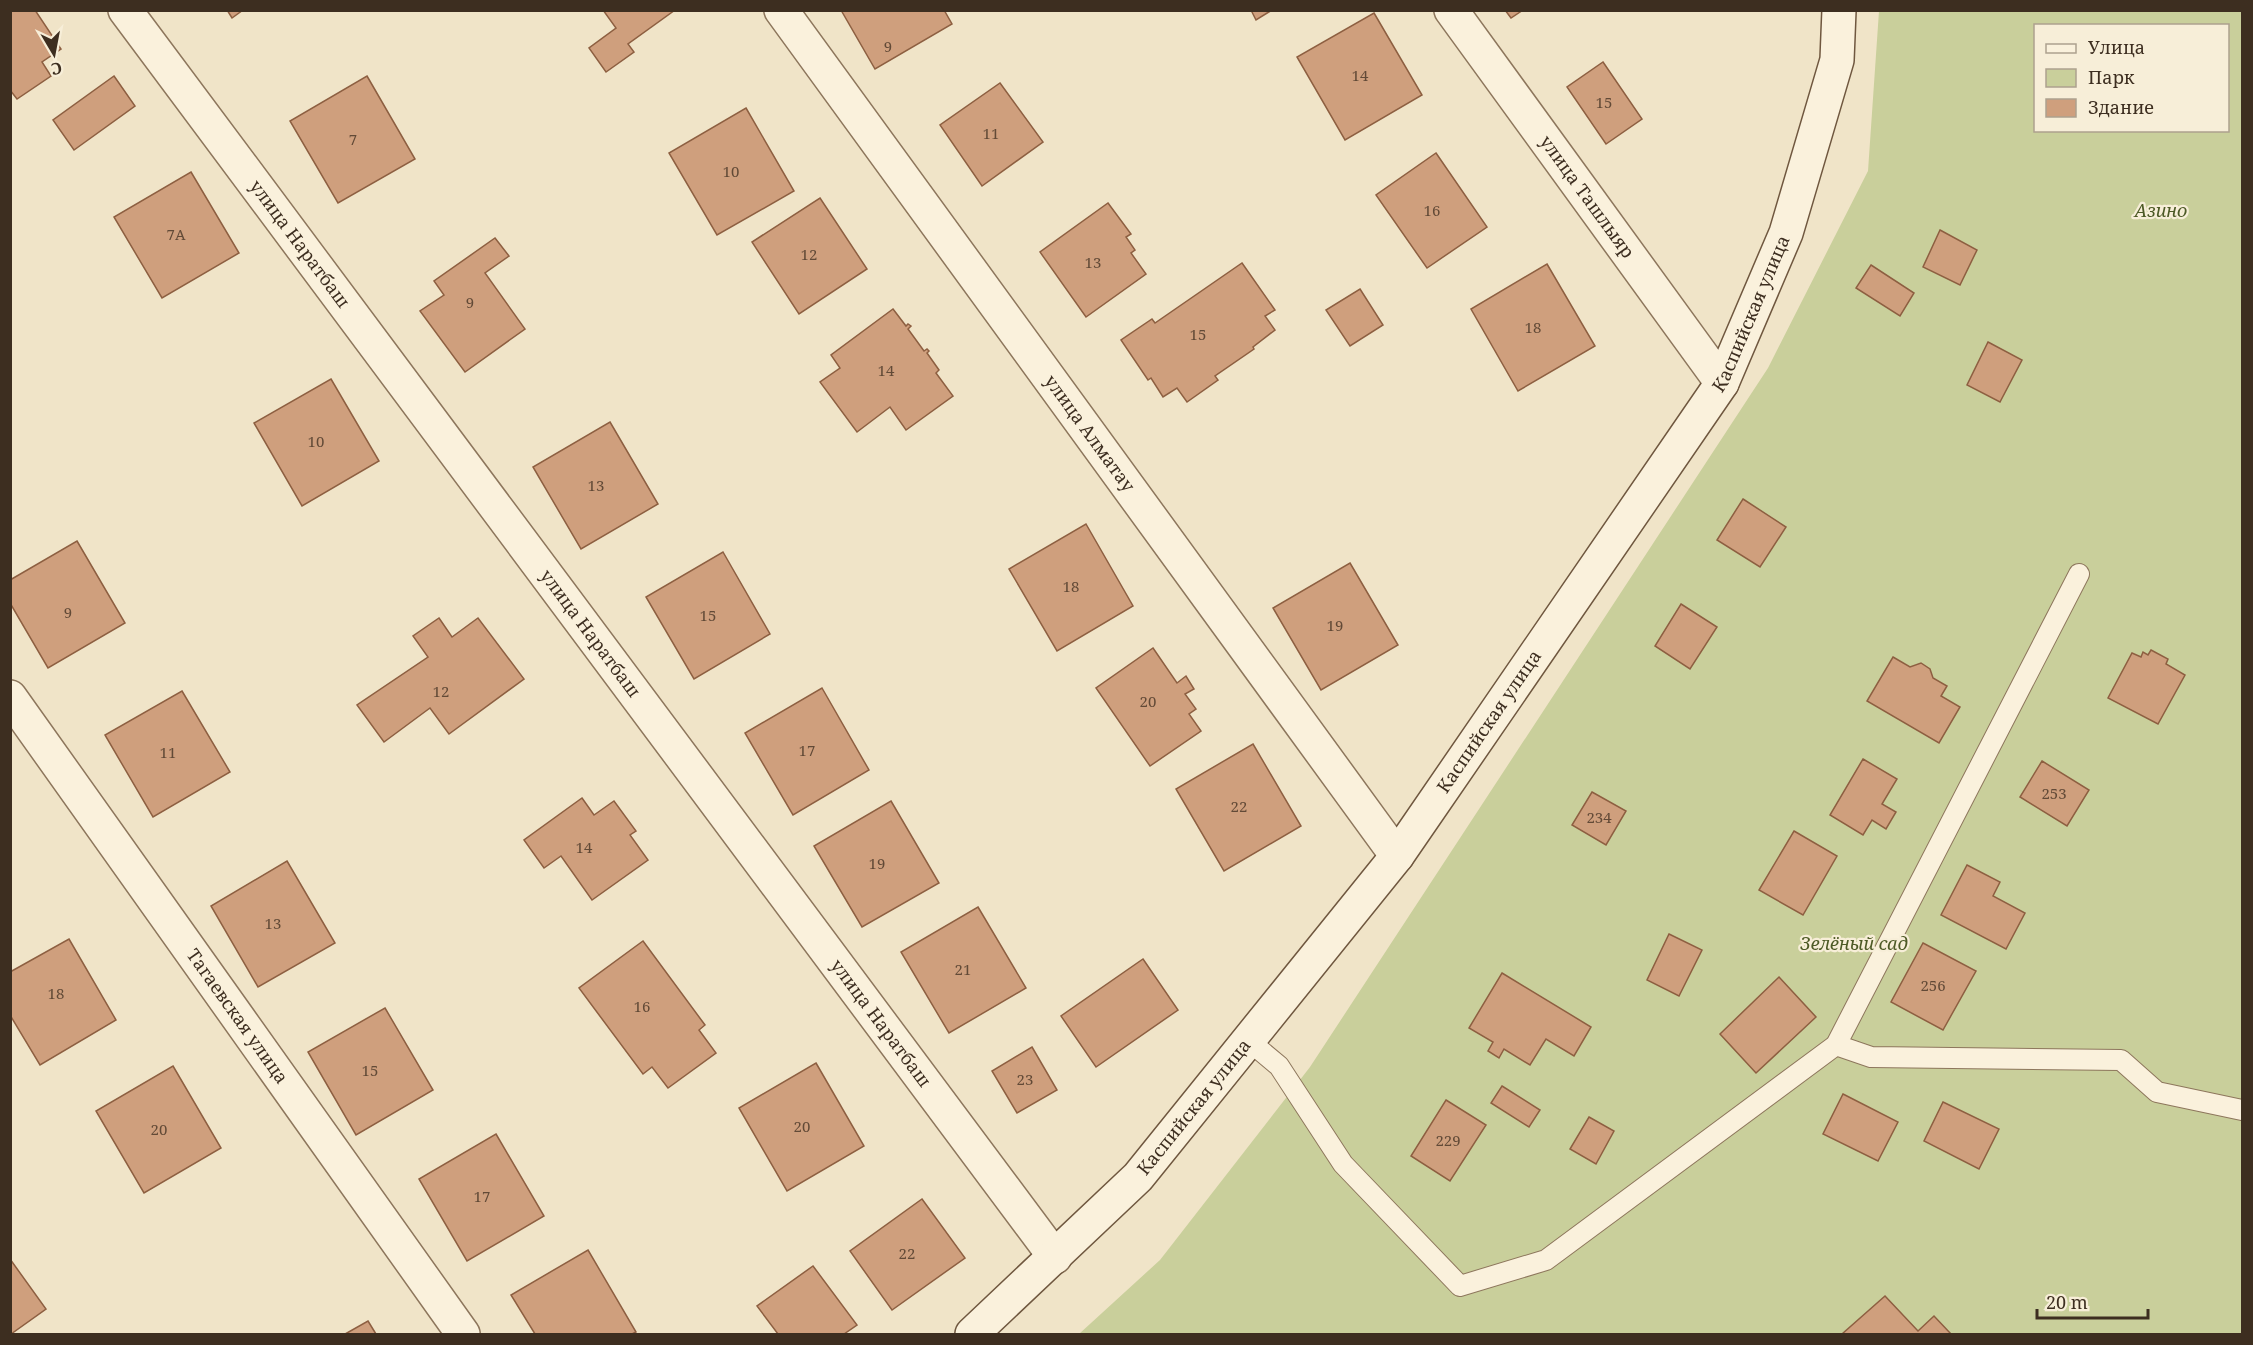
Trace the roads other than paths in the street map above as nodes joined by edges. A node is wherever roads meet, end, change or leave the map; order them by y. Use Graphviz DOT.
graph roads {
  1 [pos="125,10"];
  2 [pos="781,10"];
  3 [pos="1451,10"];
  4 [pos="1839,10"];
  5 [pos="1722,383"];
  6 [pos="2079,574"];
  7 [pos="10,697"];
  8 [pos="1397,856"];
  9 [pos="1248,1040"];
  10 [pos="1836,1045"];
  11 [pos="2242,1110"];
  12 [pos="1055,1257"];
  13 [pos="463,1335"];
  14 [pos="972,1335"];
  1 -- 12 [label="street, улица Наратбаш"];
  2 -- 8 [label="street, улица Алматау"];
  3 -- 5 [label="street, улица Ташлыяр"];
  4 -- 5 [label="street, Каспийская улица"];
  5 -- 8 [label="street, Каспийская улица"];
  6 -- 10 [label="lane"];
  7 -- 13 [label="street, Тагаевская улица"];
  8 -- 9 [label="street, Каспийская улица"];
  9 -- 10 [label="lane"];
  9 -- 12 [label="street, Каспийская улица"];
  10 -- 11 [label="lane"];
  12 -- 14 [label="street, Каспийская улица"];
}
